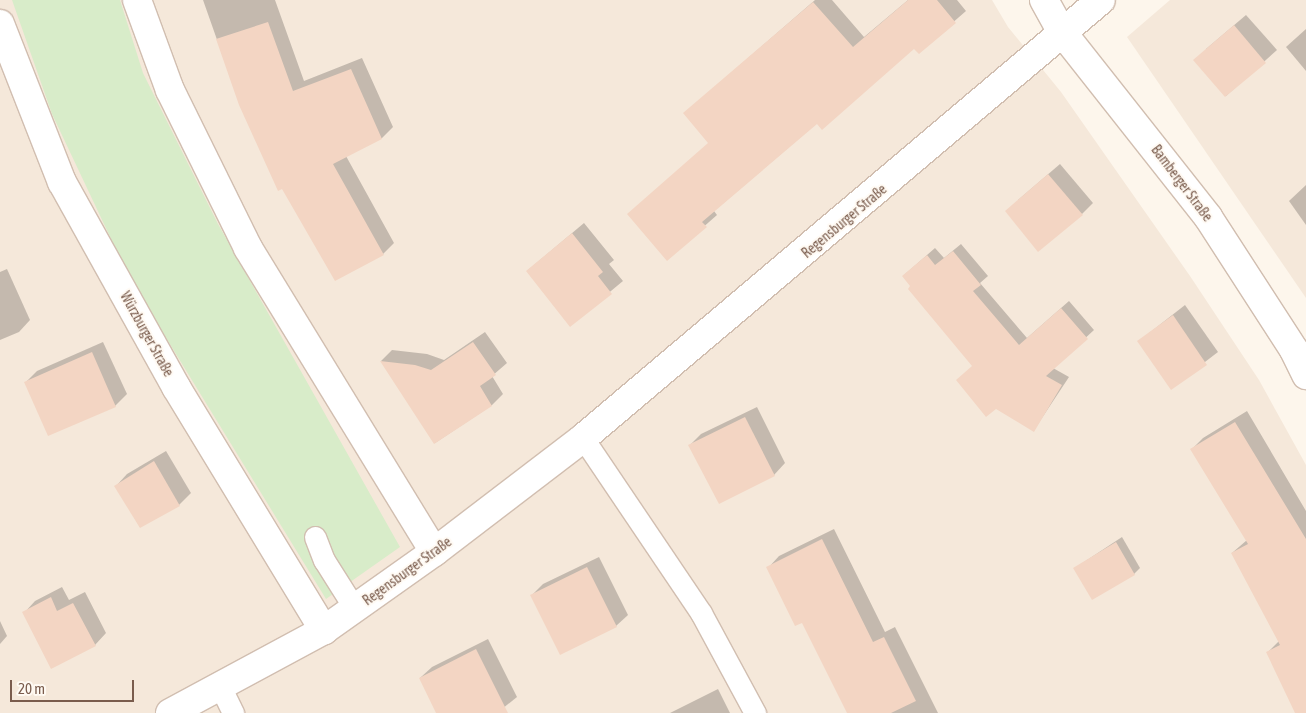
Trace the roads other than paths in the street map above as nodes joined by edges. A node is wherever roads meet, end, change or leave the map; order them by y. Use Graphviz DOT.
graph roads {
  1 [pos="137,0"];
  2 [pos="1044,0"];
  3 [pos="1101,0"];
  4 [pos="0,24"];
  5 [pos="1062,32"];
  6 [pos="1306,375"];
  7 [pos="583,438"];
  8 [pos="316,537"];
  9 [pos="434,552"];
  10 [pos="355,609"];
  11 [pos="324,630"];
  12 [pos="221,688"];
  13 [pos="170,713"];
  14 [pos="233,713"];
  15 [pos="755,713"];
  1 -- 9 [label="street"];
  2 -- 5 [label="street, Bamberger Straße"];
  3 -- 5 [label="street, Regensburger Straße"];
  4 -- 11 [label="street, Würzburger Straße"];
  5 -- 6 [label="street, Bamberger Straße"];
  5 -- 7 [label="street, Regensburger Straße"];
  7 -- 9 [label="street, Regensburger Straße"];
  7 -- 15 [label="lane"];
  8 -- 10 [label="lane"];
  9 -- 10 [label="street, Regensburger Straße"];
  10 -- 11 [label="street, Regensburger Straße"];
  11 -- 12 [label="street, Regensburger Straße"];
  12 -- 13 [label="street, Regensburger Straße"];
  12 -- 14 [label="lane"];
}
